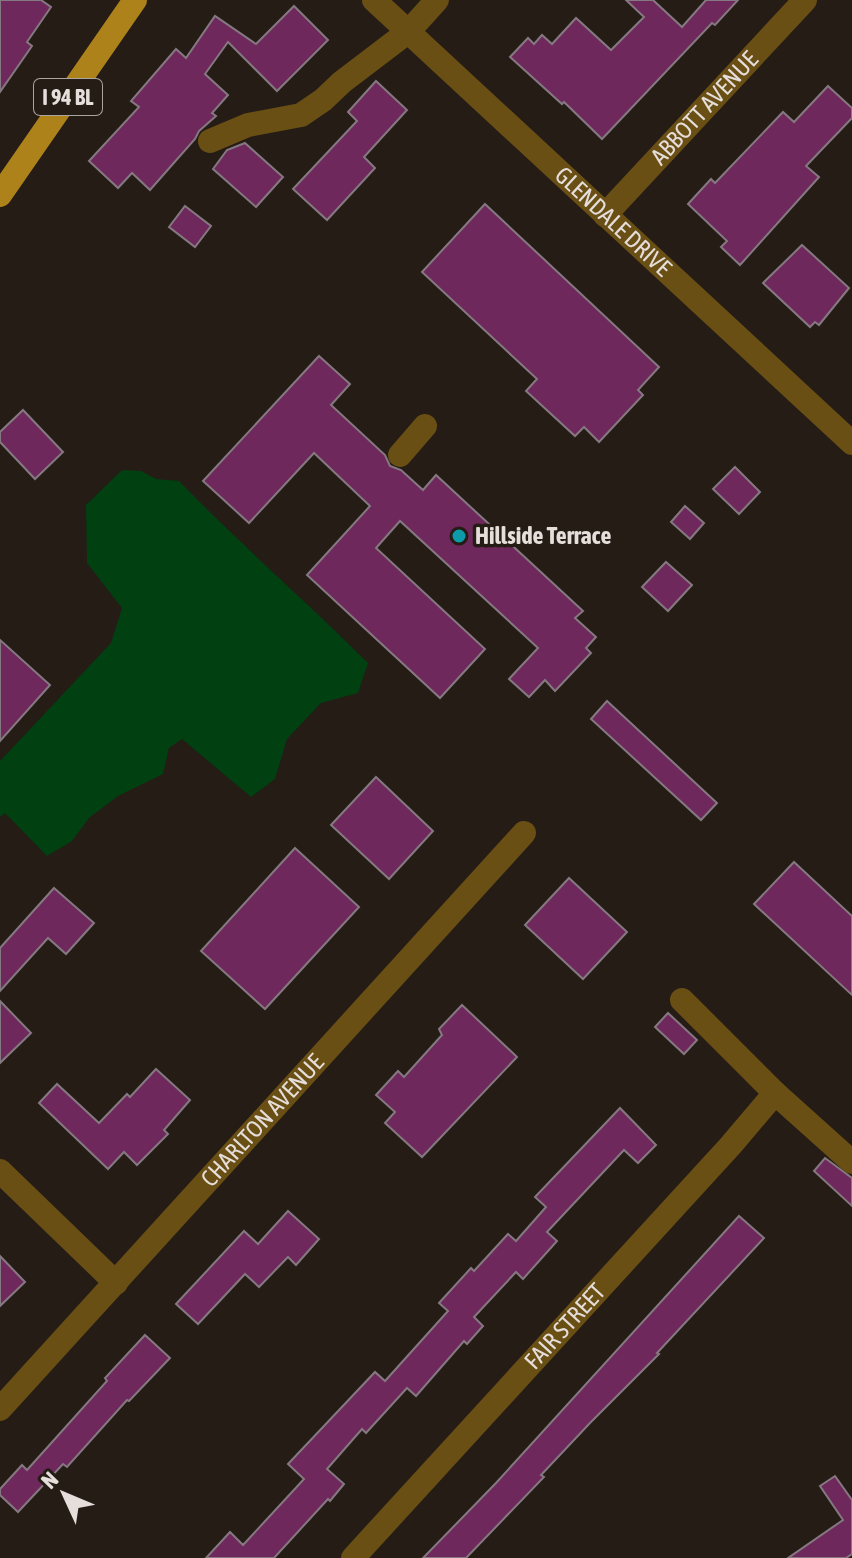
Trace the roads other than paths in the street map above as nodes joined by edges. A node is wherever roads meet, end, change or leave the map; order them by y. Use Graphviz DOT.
graph roads {
  1 [pos="135,0"];
  2 [pos="374,0"];
  3 [pos="437,0"];
  4 [pos="805,0"];
  5 [pos="409,31"];
  6 [pos="210,141"];
  7 [pos="0,195"];
  8 [pos="605,215"];
  9 [pos="425,426"];
  10 [pos="852,443"];
  11 [pos="400,455"];
  12 [pos="524,833"];
  13 [pos="682,1000"];
  14 [pos="775,1093"];
  15 [pos="852,1162"];
  16 [pos="0,1171"];
  17 [pos="116,1283"];
  18 [pos="0,1409"];
  19 [pos="353,1558"];
  1 -- 7 [label="main road, I 94 BL"];
  2 -- 5 [label="street, GLENDALE DRIVE"];
  3 -- 5 [label="street"];
  4 -- 8 [label="street, ABBOTT AVENUE"];
  5 -- 6 [label="street"];
  5 -- 8 [label="street, GLENDALE DRIVE"];
  8 -- 10 [label="street, GLENDALE DRIVE"];
  9 -- 11 [label="street"];
  12 -- 17 [label="street, CHARLTON AVENUE"];
  13 -- 14 [label="street"];
  14 -- 15 [label="street"];
  14 -- 19 [label="street, FAIR STREET"];
  16 -- 17 [label="street"];
  17 -- 18 [label="street, CHARLTON AVENUE"];
}
